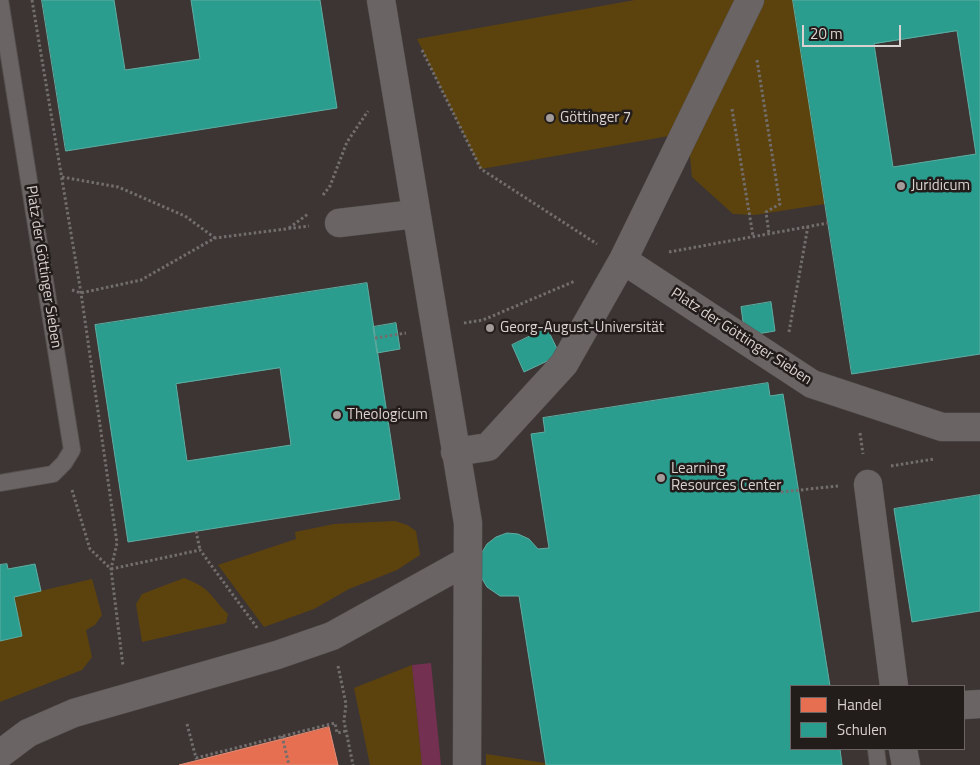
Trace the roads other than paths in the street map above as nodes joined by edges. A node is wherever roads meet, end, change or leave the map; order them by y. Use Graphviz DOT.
graph roads {
  1 [pos="0,0"];
  2 [pos="380,0"];
  3 [pos="750,0"];
  4 [pos="415,214"];
  5 [pos="339,222"];
  6 [pos="623,260"];
  7 [pos="980,428"];
  8 [pos="455,452"];
  9 [pos="876,476"];
  10 [pos="0,483"];
  11 [pos="467,561"];
  12 [pos="894,685"];
  13 [pos="980,704"];
  14 [pos="965,705"];
  15 [pos="876,750"];
  16 [pos="903,750"];
  17 [pos="0,754"];
  18 [pos="467,765"];
  19 [pos="878,765"];
  20 [pos="906,765"];
  1 -- 10 [label="lane, Platz der Göttinger Sieben"];
  2 -- 4 [label="street"];
  3 -- 6 [label="street"];
  4 -- 5 [label="street"];
  4 -- 8 [label="street"];
  6 -- 7 [label="street, Platz der Göttinger Sieben"];
  6 -- 8 [label="street"];
  8 -- 11 [label="street"];
  9 -- 12 [label="street"];
  11 -- 17 [label="street"];
  11 -- 18 [label="street"];
  13 -- 14 [label="street"];
  15 -- 19 [label="lane"];
  16 -- 20 [label="street"];
}
